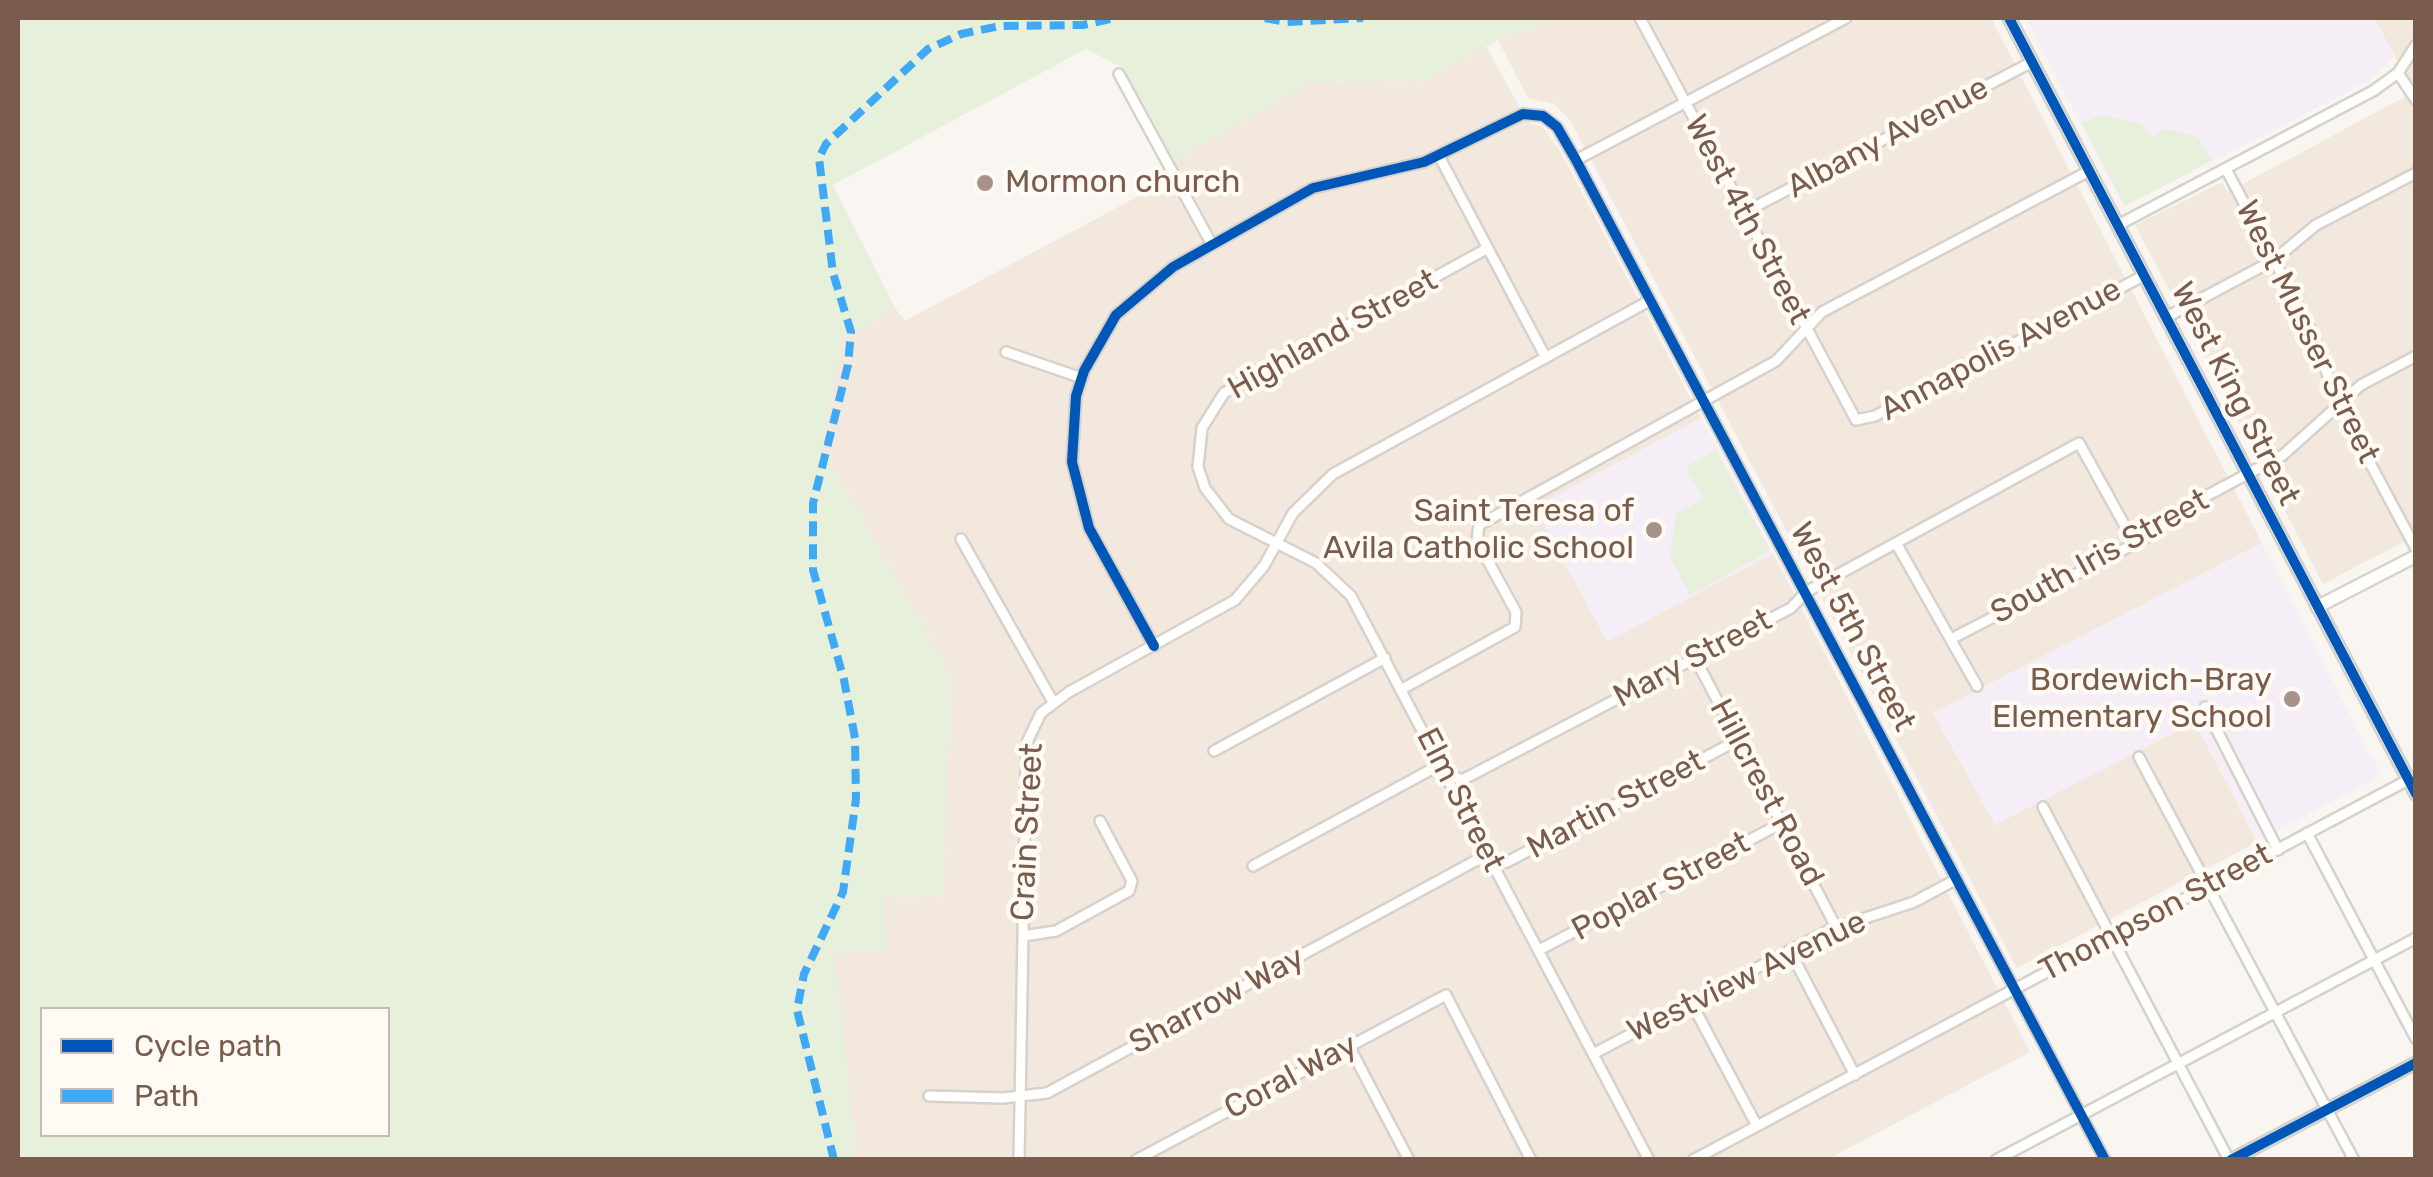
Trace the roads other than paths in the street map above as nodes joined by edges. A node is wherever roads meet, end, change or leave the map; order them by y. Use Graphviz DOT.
graph roads {
  1 [pos="1640,18"];
  2 [pos="1846,18"];
  3 [pos="2009,18"];
  4 [pos="2416,45"];
  5 [pos="2032,62"];
  6 [pos="2398,73"];
  7 [pos="1120,74"];
  8 [pos="2416,100"];
  9 [pos="1684,102"];
  10 [pos="1439,156"];
  11 [pos="1576,160"];
  12 [pos="2226,169"];
  13 [pos="2089,171"];
  14 [pos="2416,173"];
  15 [pos="1743,213"];
  16 [pos="2118,225"];
  17 [pos="1210,243"];
  18 [pos="1488,248"];
  19 [pos="2274,260"];
  20 [pos="2145,275"];
  21 [pos="1649,302"];
  22 [pos="2167,317"];
  23 [pos="1805,330"];
  24 [pos="1006,352"];
  25 [pos="2416,356"];
  26 [pos="1546,358"];
  27 [pos="1082,378"];
  28 [pos="1704,403"];
  29 [pos="2339,404"];
  30 [pos="1856,420"];
  31 [pos="2248,474"];
  32 [pos="1211,498"];
  33 [pos="961,538"];
  34 [pos="1276,543"];
  35 [pos="1896,543"];
  36 [pos="2135,544"];
  37 [pos="2416,553"];
  38 [pos="1806,592"];
  39 [pos="2316,606"];
  40 [pos="1950,639"];
  41 [pos="1154,646"];
  42 [pos="1385,658"];
  43 [pos="1695,658"];
  44 [pos="1977,686"];
  45 [pos="1402,689"];
  46 [pos="1053,702"];
  47 [pos="2204,707"];
  48 [pos="1738,740"];
  49 [pos="1214,751"];
  50 [pos="2139,756"];
  51 [pos="1447,775"];
  52 [pos="2408,780"];
  53 [pos="2416,794"];
  54 [pos="2043,806"];
  55 [pos="1100,821"];
  56 [pos="1782,824"];
  57 [pos="2307,833"];
  58 [pos="2278,850"];
  59 [pos="1492,862"];
  60 [pos="1253,866"];
  61 [pos="1957,880"];
  62 [pos="2209,887"];
  63 [pos="1836,927"];
  64 [pos="1022,936"];
  65 [pos="2112,938"];
  66 [pos="2416,938"];
  67 [pos="1539,950"];
  68 [pos="1790,951"];
  69 [pos="2374,960"];
  70 [pos="2015,988"];
  71 [pos="1692,1002"];
  72 [pos="2276,1012"];
  73 [pos="2416,1039"];
  74 [pos="1348,1046"];
  75 [pos="1593,1054"];
  76 [pos="2416,1062"];
  77 [pos="2179,1063"];
  78 [pos="1855,1075"];
  79 [pos="929,1096"];
  80 [pos="1020,1096"];
  81 [pos="2328,1109"];
  82 [pos="2081,1114"];
  83 [pos="1757,1126"];
  84 [pos="1019,1160"];
  85 [pos="1136,1160"];
  86 [pos="1409,1160"];
  87 [pos="1531,1160"];
  88 [pos="1649,1160"];
  89 [pos="1693,1160"];
  90 [pos="1996,1160"];
  91 [pos="2105,1160"];
  92 [pos="2230,1160"];
  93 [pos="2354,1160"];
  1 -- 9 [label="street, West 4th Street"];
  2 -- 9 [label="street"];
  3 -- 5 [label="street, West King Street"];
  4 -- 6 [label="street"];
  5 -- 13 [label="street, West King Street"];
  5 -- 15 [label="street, Albany Avenue"];
  6 -- 8 [label="street"];
  6 -- 12 [label="street"];
  7 -- 17 [label="street"];
  9 -- 11 [label="street"];
  9 -- 15 [label="street, West 4th Street"];
  10 -- 11 [label="street, West 5th Street"];
  10 -- 17 [label="street"];
  10 -- 18 [label="street"];
  11 -- 21 [label="street, West 5th Street"];
  12 -- 16 [label="street"];
  12 -- 19 [label="street, West Musser Street"];
  13 -- 16 [label="street, West King Street"];
  13 -- 23 [label="street"];
  14 -- 19 [label="street"];
  15 -- 23 [label="street, West 4th Street"];
  16 -- 20 [label="street, West King Street"];
  17 -- 27 [label="street"];
  18 -- 26 [label="street"];
  18 -- 32 [label="street, Highland Street"];
  19 -- 22 [label="street"];
  19 -- 29 [label="street, West Musser Street"];
  20 -- 22 [label="street, West King Street"];
  20 -- 30 [label="street, Annapolis Avenue"];
  21 -- 26 [label="street, Crain Street"];
  21 -- 28 [label="street, West 5th Street"];
  22 -- 31 [label="street, West King Street"];
  23 -- 28 [label="street"];
  23 -- 30 [label="street, West 4th Street"];
  24 -- 27 [label="street"];
  25 -- 29 [label="street, South Iris Street"];
  26 -- 34 [label="street, Crain Street"];
  27 -- 41 [label="street"];
  28 -- 38 [label="street, West 5th Street"];
  28 -- 45 [label="street"];
  29 -- 31 [label="street, South Iris Street"];
  29 -- 37 [label="street, West Musser Street"];
  31 -- 36 [label="street, South Iris Street"];
  31 -- 39 [label="street, West King Street"];
  32 -- 34 [label="street, Elm Street"];
  33 -- 46 [label="street"];
  34 -- 41 [label="street, Crain Street"];
  34 -- 42 [label="street, Elm Street"];
  35 -- 36 [label="street, Mary Street"];
  35 -- 38 [label="street, Mary Street"];
  35 -- 40 [label="street"];
  36 -- 40 [label="street, South Iris Street"];
  37 -- 39 [label="street"];
  38 -- 43 [label="street, Mary Street"];
  38 -- 61 [label="street, West 5th Street"];
  39 -- 52 [label="street, West King Street"];
  40 -- 44 [label="street"];
  41 -- 46 [label="street, Crain Street"];
  42 -- 45 [label="street, Elm Street"];
  42 -- 49 [label="street"];
  43 -- 48 [label="street, Hillcrest Road"];
  43 -- 51 [label="street, Mary Street"];
  45 -- 51 [label="street, Elm Street"];
  46 -- 64 [label="street, Crain Street"];
  47 -- 58 [label="street"];
  48 -- 56 [label="street, Hillcrest Road"];
  48 -- 59 [label="street, Martin Street"];
  50 -- 62 [label="street"];
  51 -- 59 [label="street, Elm Street"];
  51 -- 60 [label="street, Mary Street"];
  52 -- 53 [label="street, West King Street"];
  52 -- 57 [label="street, Thompson Street"];
  54 -- 65 [label="street"];
  55 -- 64 [label="street"];
  56 -- 63 [label="street, Hillcrest Road"];
  56 -- 67 [label="street, Poplar Street"];
  57 -- 58 [label="street, Thompson Street"];
  57 -- 69 [label="street"];
  58 -- 62 [label="street, Thompson Street"];
  59 -- 67 [label="street, Elm Street"];
  59 -- 80 [label="street, Sharrow Way"];
  61 -- 63 [label="street, Westview Avenue"];
  61 -- 70 [label="street, West 5th Street"];
  62 -- 65 [label="street, Thompson Street"];
  62 -- 72 [label="street"];
  63 -- 68 [label="street, Westview Avenue"];
  64 -- 80 [label="street, Crain Street"];
  65 -- 70 [label="street, Thompson Street"];
  65 -- 77 [label="street"];
  66 -- 69 [label="street"];
  67 -- 75 [label="street, Elm Street"];
  68 -- 71 [label="street, Westview Avenue"];
  68 -- 78 [label="street"];
  69 -- 72 [label="street"];
  69 -- 73 [label="street"];
  70 -- 78 [label="street, Thompson Street"];
  70 -- 82 [label="street, West 5th Street"];
  71 -- 75 [label="street, Westview Avenue"];
  71 -- 83 [label="street"];
  72 -- 77 [label="street"];
  72 -- 81 [label="street"];
  74 -- 85 [label="street, Coral Way"];
  74 -- 86 [label="street"];
  74 -- 87 [label="street, Coral Way"];
  75 -- 88 [label="street, Elm Street"];
  76 -- 81 [label="street"];
  77 -- 82 [label="street"];
  77 -- 92 [label="street"];
  78 -- 83 [label="street, Thompson Street"];
  79 -- 80 [label="street, Sharrow Way"];
  80 -- 84 [label="street, Crain Street"];
  81 -- 92 [label="street"];
  81 -- 93 [label="street"];
  82 -- 90 [label="street"];
  82 -- 91 [label="street, West 5th Street"];
  83 -- 89 [label="street, Thompson Street"];
}
